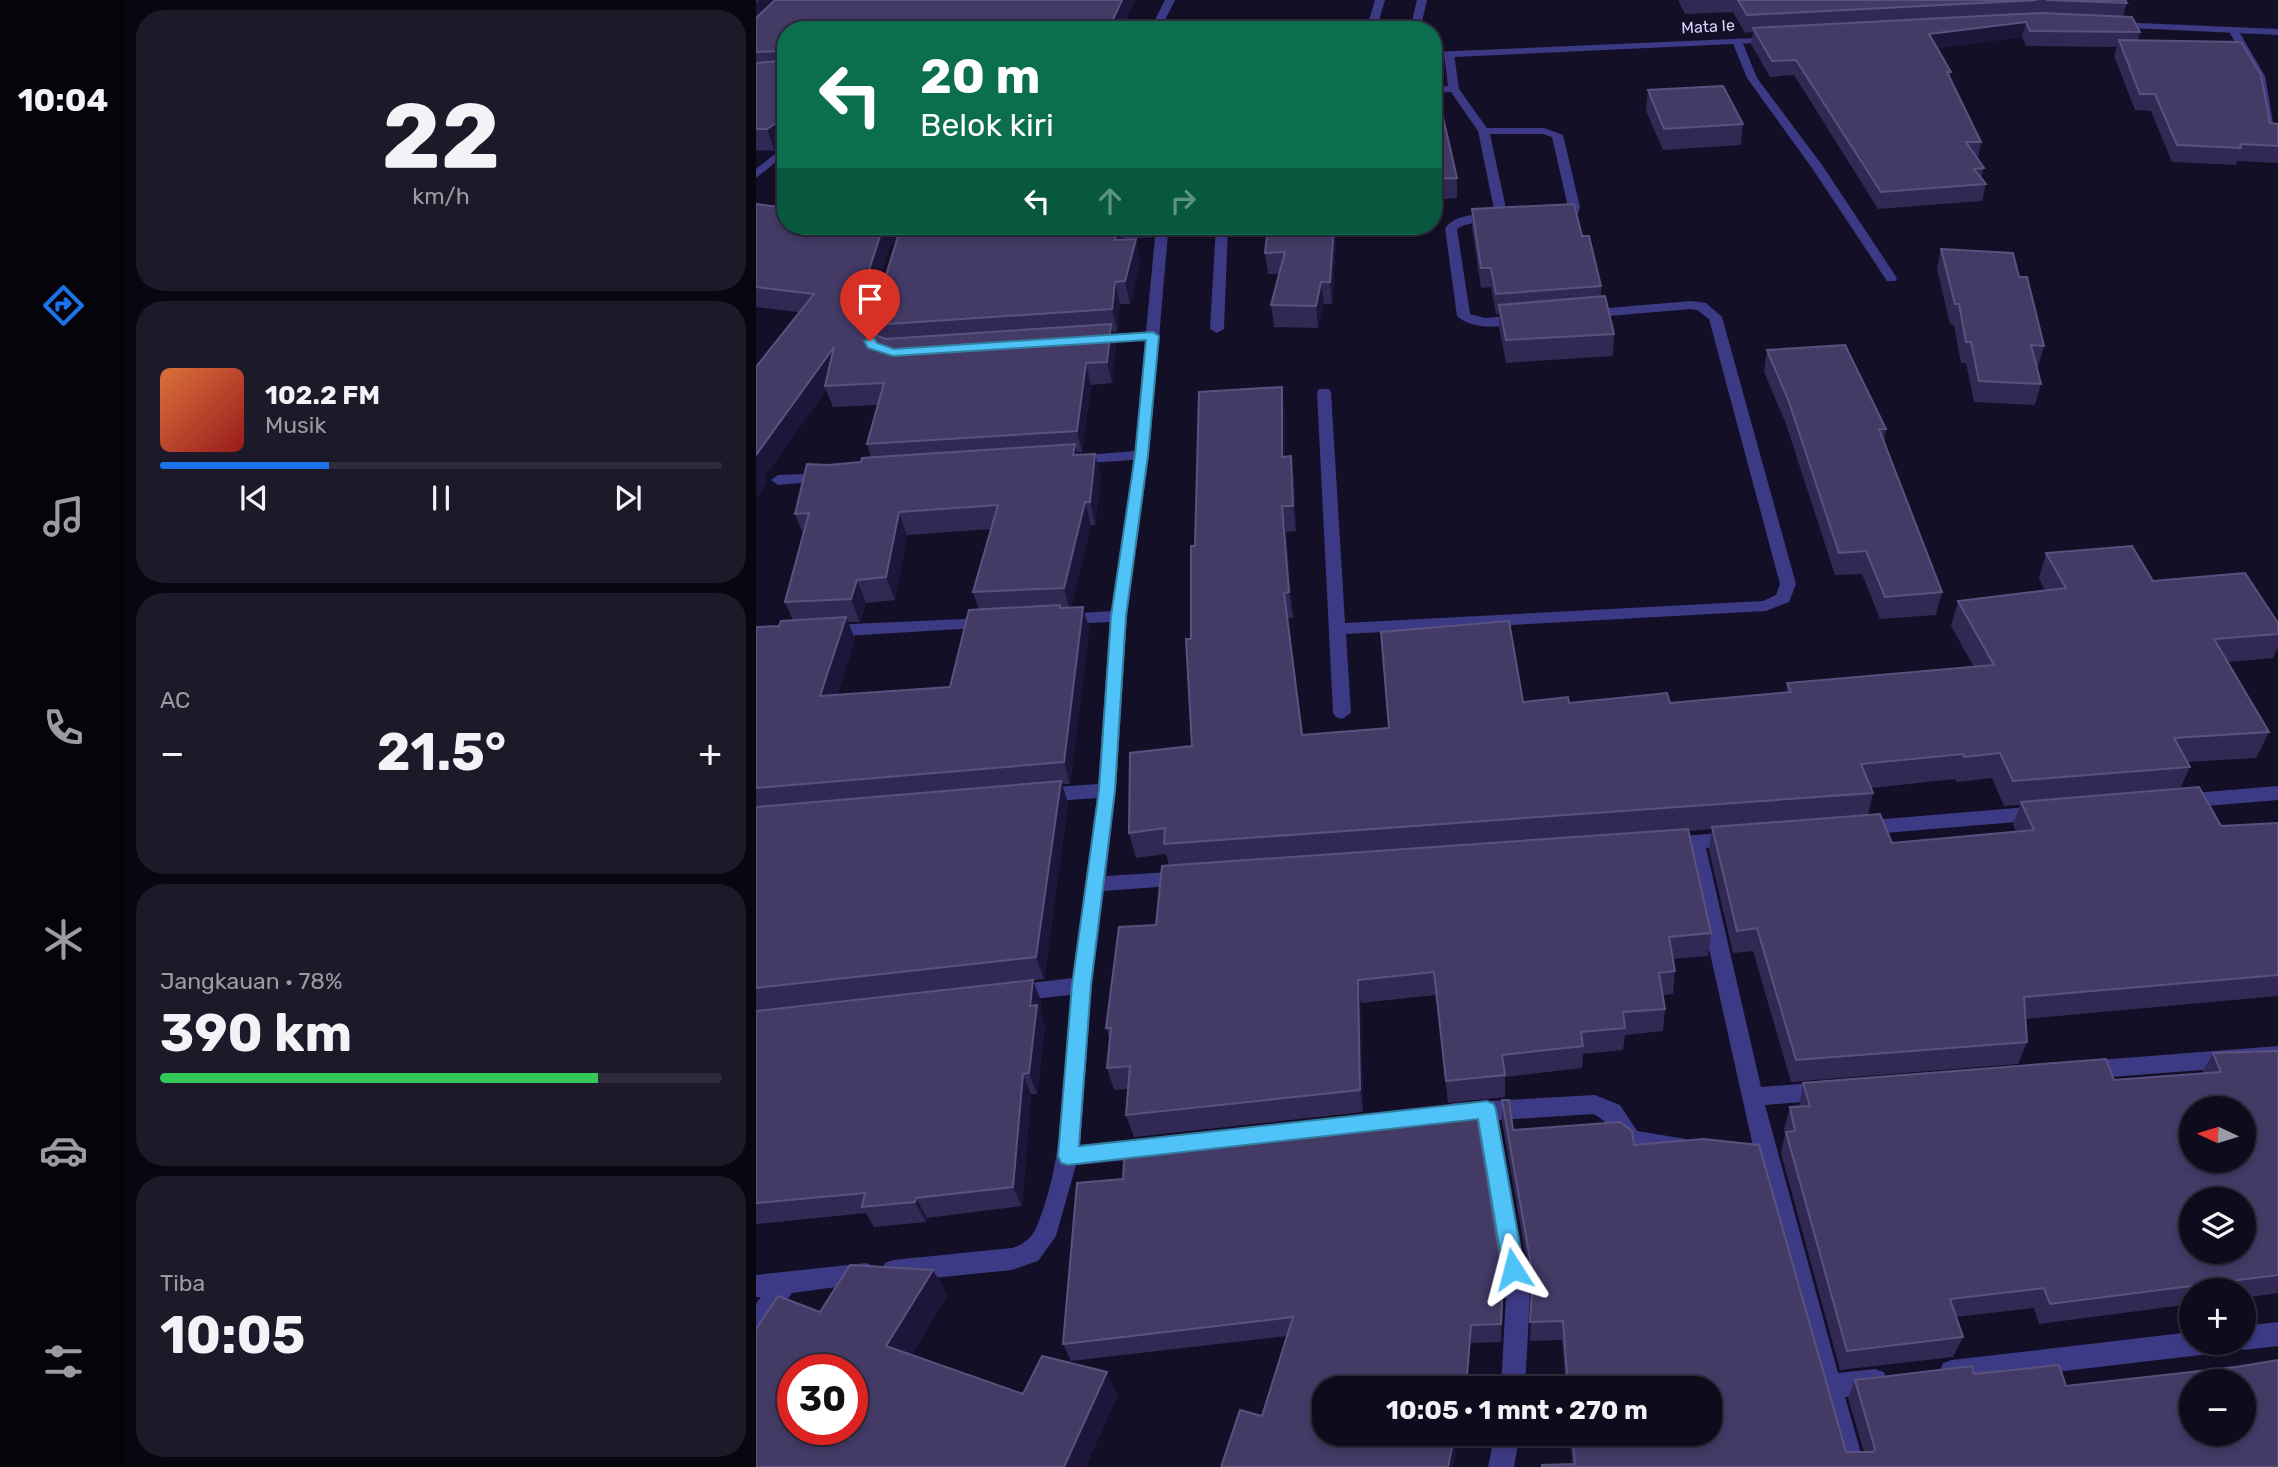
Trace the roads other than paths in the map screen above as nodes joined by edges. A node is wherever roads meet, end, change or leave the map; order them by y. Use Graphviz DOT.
graph roads {
  1 [pos="1170,0"];
  2 [pos="1380,0"];
  3 [pos="1423,0"];
  4 [pos="1160,21"];
  5 [pos="1374,21"];
  6 [pos="1417,21"];
  7 [pos="2100,24"];
  8 [pos="2233,30"];
  9 [pos="2278,32"];
  10 [pos="1791,38"];
  11 [pos="1737,41"];
  12 [pos="1442,54"];
  13 [pos="1449,54"];
  14 [pos="1454,89"];
  15 [pos="1442,90"];
  16 [pos="1484,131"];
  17 [pos="2272,138"];
  18 [pos="777,156"];
  19 [pos="756,175"];
  20 [pos="1552,218"];
  21 [pos="1161,235"];
  22 [pos="1222,235"];
  23 [pos="1891,278"];
  24 [pos="883,292"];
  25 [pos="1573,315"];
  26 [pos="1534,318"];
  27 [pos="1217,329"];
  28 [pos="1153,336"];
  29 [pos="1084,340"];
  30 [pos="893,353"];
  31 [pos="1324,392"];
  32 [pos="1142,455"];
  33 [pos="1061,461"];
  34 [pos="845,476"];
  35 [pos="778,480"];
  36 [pos="1119,616"];
  37 [pos="1049,620"];
  38 [pos="1008,622"];
  39 [pos="1340,629"];
  40 [pos="817,632"];
  41 [pos="1342,713"];
  42 [pos="1107,790"];
  43 [pos="2278,793"];
  44 [pos="1026,797"];
  45 [pos="2167,803"];
  46 [pos="2056,812"];
  47 [pos="1847,829"];
  48 [pos="1750,837"];
  49 [pos="1695,842"];
  50 [pos="1654,845"];
  51 [pos="1202,877"];
  52 [pos="1093,884"];
  53 [pos="1082,985"];
  54 [pos="987,996"];
  55 [pos="2278,1055"];
  56 [pos="2070,1072"];
  57 [pos="1849,1089"];
  58 [pos="1752,1097"];
  59 [pos="1487,1110"];
  60 [pos="1433,1116"];
  61 [pos="1163,1146"];
  62 [pos="1699,1148"];
  63 [pos="1739,1152"];
  64 [pos="1766,1155"];
  65 [pos="1068,1156"];
  66 [pos="786,1282"];
  67 [pos="756,1286"];
  68 [pos="756,1324"];
  69 [pos="2278,1334"];
  70 [pos="2256,1337"];
  71 [pos="2179,1345"];
  72 [pos="1925,1375"];
  73 [pos="1515,1376"];
  74 [pos="1898,1378"];
  75 [pos="1830,1386"];
  76 [pos="1505,1446"];
  77 [pos="1501,1467"];
  78 [pos="1852,1467"];
  1 -- 4 [label="street"];
  2 -- 5 [label="street"];
  3 -- 6 [label="street"];
  7 -- 8 [label="street"];
  8 -- 9 [label="street"];
  8 -- 17 [label="street"];
  10 -- 11 [label="street, Mata Ie"];
  11 -- 13 [label="street, Mata Ie"];
  11 -- 23 [label="street"];
  12 -- 13 [label="street, Mata Ie"];
  13 -- 14 [label="street"];
  14 -- 15 [label="street"];
  14 -- 16 [label="street"];
  16 -- 20 [label="street"];
  16 -- 26 [label="street"];
  18 -- 19 [label="street"];
  21 -- 28 [label="street"];
  22 -- 27 [label="street"];
  24 -- 30 [label="street"];
  25 -- 39 [label="street"];
  28 -- 29 [label="street"];
  28 -- 32 [label="street"];
  31 -- 39 [label="street"];
  32 -- 33 [label="street"];
  32 -- 36 [label="street"];
  34 -- 35 [label="street"];
  36 -- 37 [label="street"];
  36 -- 42 [label="street"];
  38 -- 40 [label="street"];
  39 -- 41 [label="street"];
  42 -- 44 [label="street"];
  42 -- 52 [label="street"];
  43 -- 45 [label="street"];
  46 -- 47 [label="street"];
  48 -- 49 [label="street"];
  49 -- 50 [label="street"];
  49 -- 58 [label="street"];
  51 -- 52 [label="street"];
  52 -- 53 [label="street"];
  53 -- 54 [label="street"];
  53 -- 65 [label="street"];
  55 -- 56 [label="street"];
  57 -- 58 [label="street"];
  58 -- 64 [label="street"];
  59 -- 60 [label="street"];
  59 -- 62 [label="street"];
  59 -- 73 [label="street"];
  61 -- 65 [label="street"];
  63 -- 64 [label="street"];
  64 -- 75 [label="street"];
  65 -- 66 [label="street"];
  66 -- 67 [label="street"];
  66 -- 68 [label="street"];
  69 -- 70 [label="street"];
  71 -- 72 [label="street"];
  74 -- 75 [label="street"];
  75 -- 78 [label="street"];
  76 -- 77 [label="street"];
}
